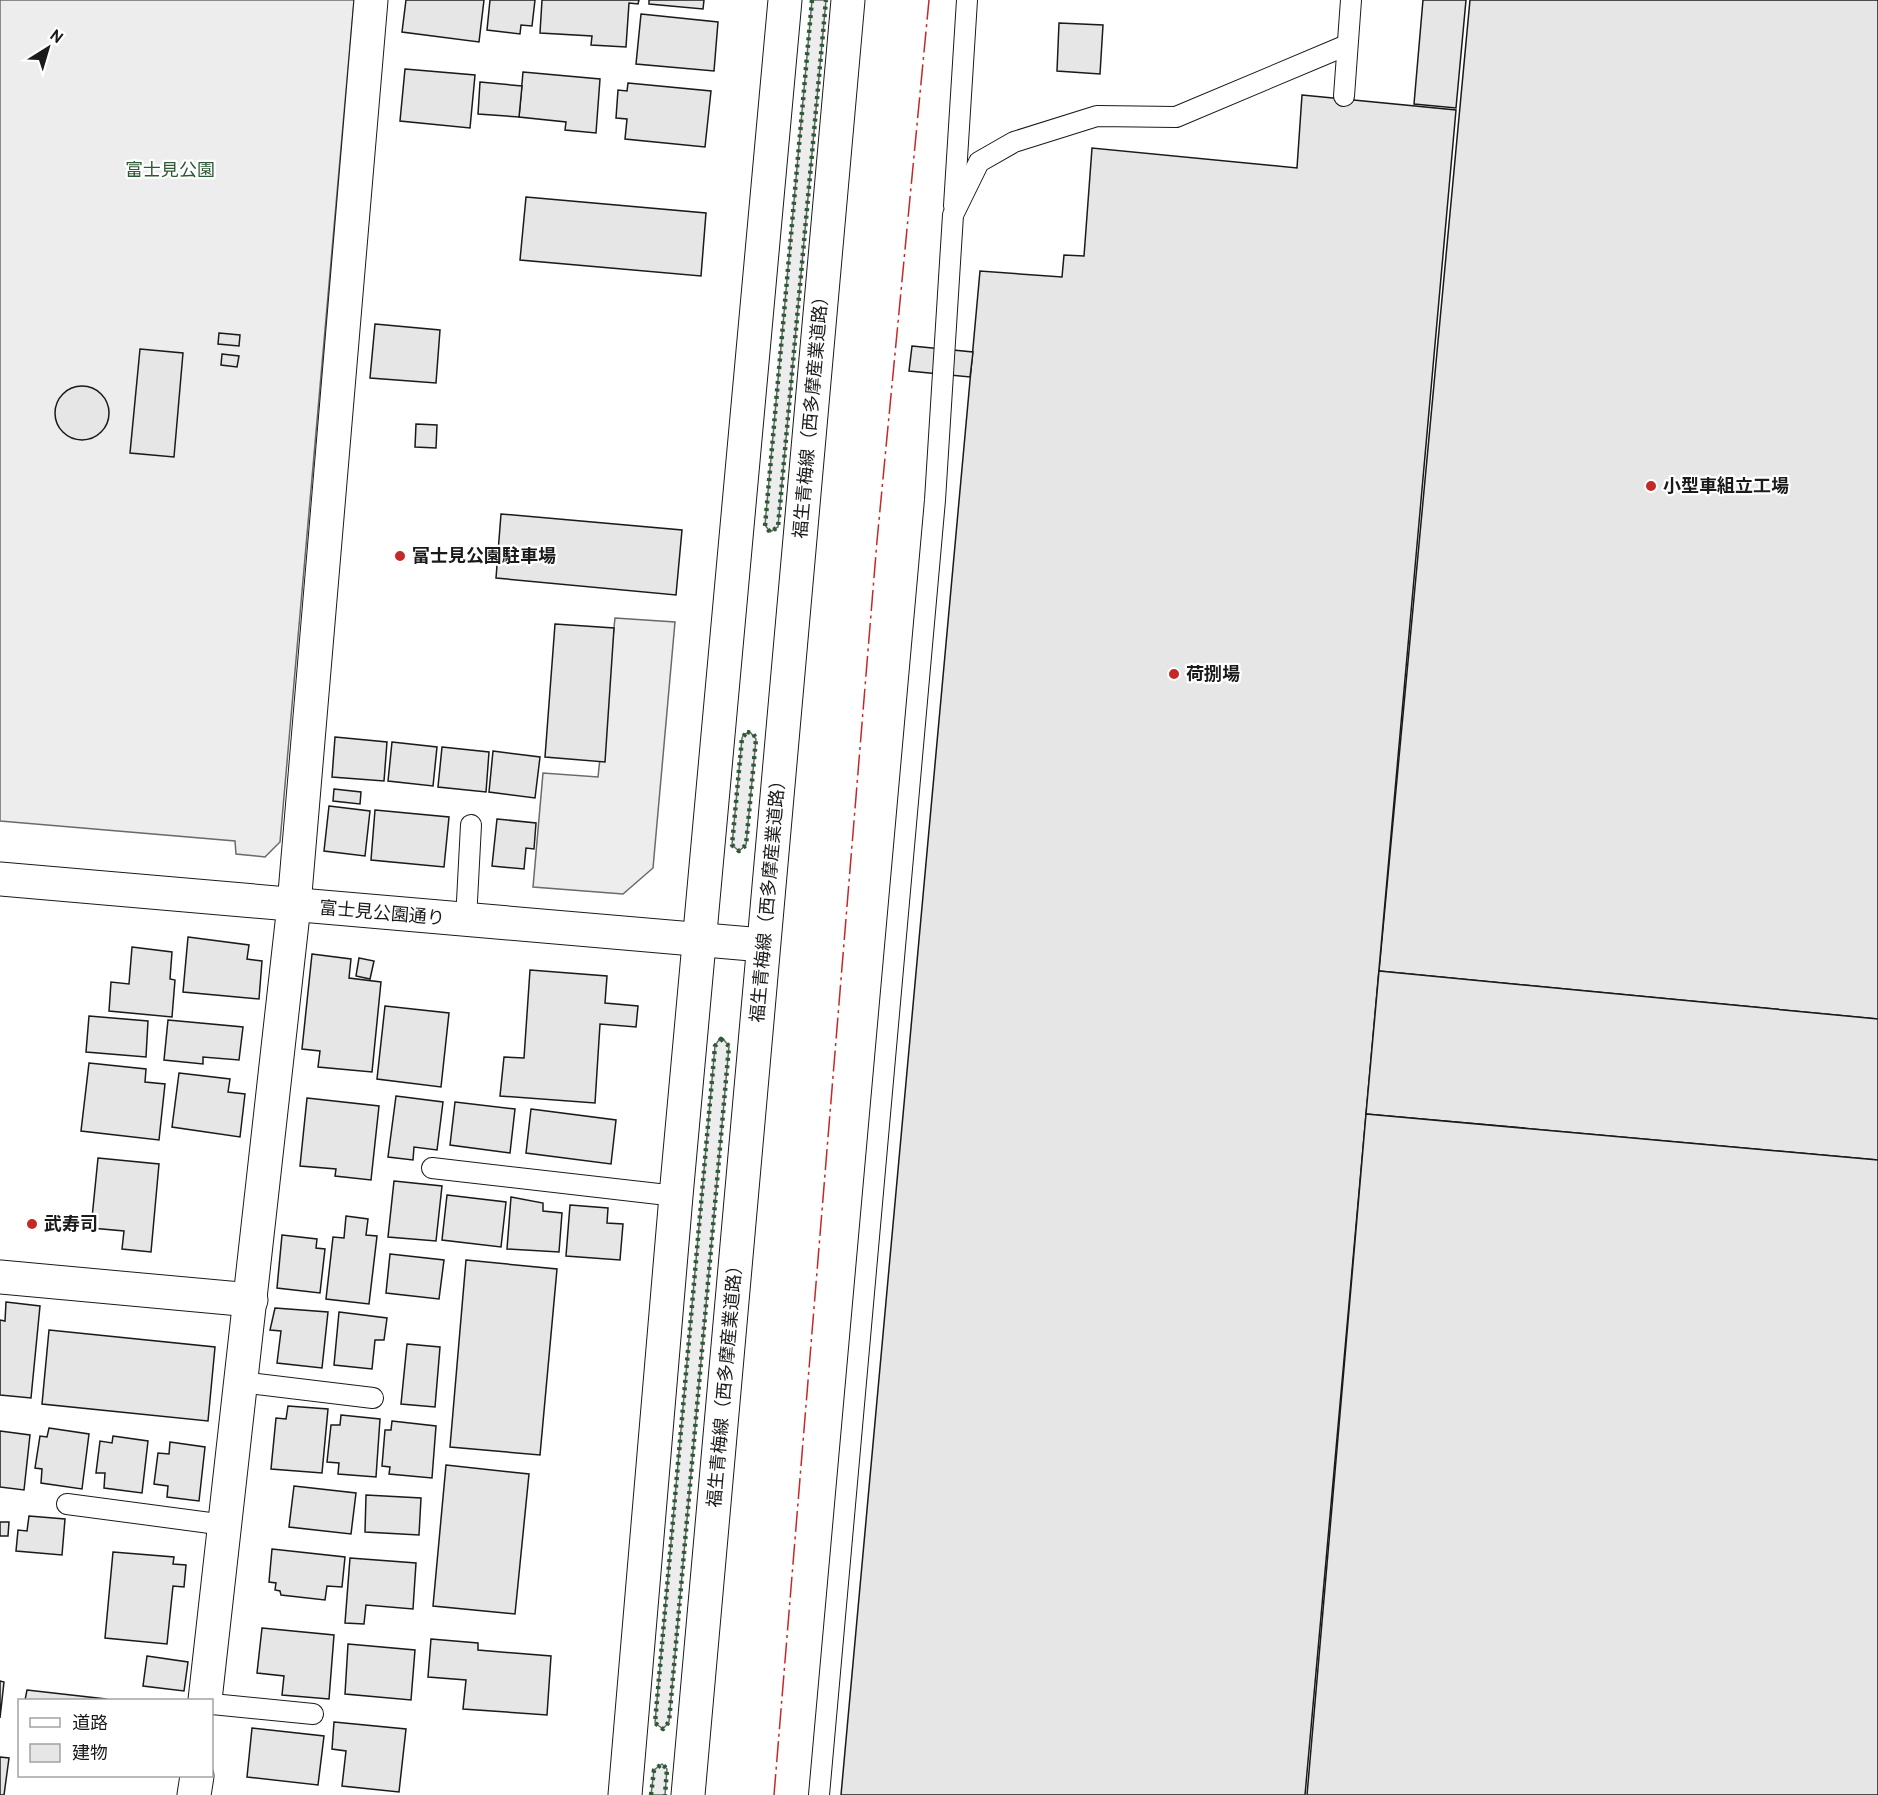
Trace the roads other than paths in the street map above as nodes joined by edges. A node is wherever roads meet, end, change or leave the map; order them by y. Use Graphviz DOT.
graph roads {
  1 [pos="371,0"];
  2 [pos="785,0"];
  3 [pos="848,0"];
  4 [pos="967,0"];
  5 [pos="1352,0"];
  6 [pos="1347,45"];
  7 [pos="1344,96"];
  8 [pos="953,215"];
  9 [pos="471,825"];
  10 [pos="0,879"];
  11 [pos="294,905"];
  12 [pos="466,920"];
  13 [pos="701,941"];
  14 [pos="763,945"];
  15 [pos="432,1168"];
  16 [pos="676,1196"];
  17 [pos="0,1277"];
  18 [pos="251,1300"];
  19 [pos="240,1382"];
  20 [pos="373,1398"];
  21 [pos="67,1504"];
  22 [pos="225,1525"];
  23 [pos="205,1699"];
  24 [pos="213,1704"];
  25 [pos="313,1714"];
  26 [pos="197,1777"];
  27 [pos="195,1795"];
  28 [pos="625,1795"];
  29 [pos="688,1795"];
  30 [pos="819,1795"];
  1 -- 11 [label="main road"];
  2 -- 13 [label="main road"];
  3 -- 14 [label="main road, 福生青梅線（西多摩産業道路）"];
  4 -- 8 [label="lane"];
  5 -- 6 [label="lane"];
  6 -- 7 [label="lane"];
  6 -- 8 [label="lane"];
  8 -- 30 [label="lane"];
  9 -- 12 [label="lane"];
  10 -- 11 [label="main road, 富士見公園通り"];
  11 -- 12 [label="main road, 富士見公園通り"];
  11 -- 18 [label="main road"];
  12 -- 13 [label="main road, 富士見公園通り"];
  13 -- 14 [label="main road, 富士見公園通り"];
  13 -- 16 [label="main road"];
  14 -- 29 [label="main road, 福生青梅線（西多摩産業道路）"];
  15 -- 16 [label="lane"];
  16 -- 28 [label="main road"];
  17 -- 18 [label="main road"];
  18 -- 19 [label="main road"];
  19 -- 20 [label="lane"];
  19 -- 22 [label="main road"];
  21 -- 22 [label="lane"];
  22 -- 23 [label="main road"];
  24 -- 25 [label="lane"];
  26 -- 27 [label="main road"];
}
